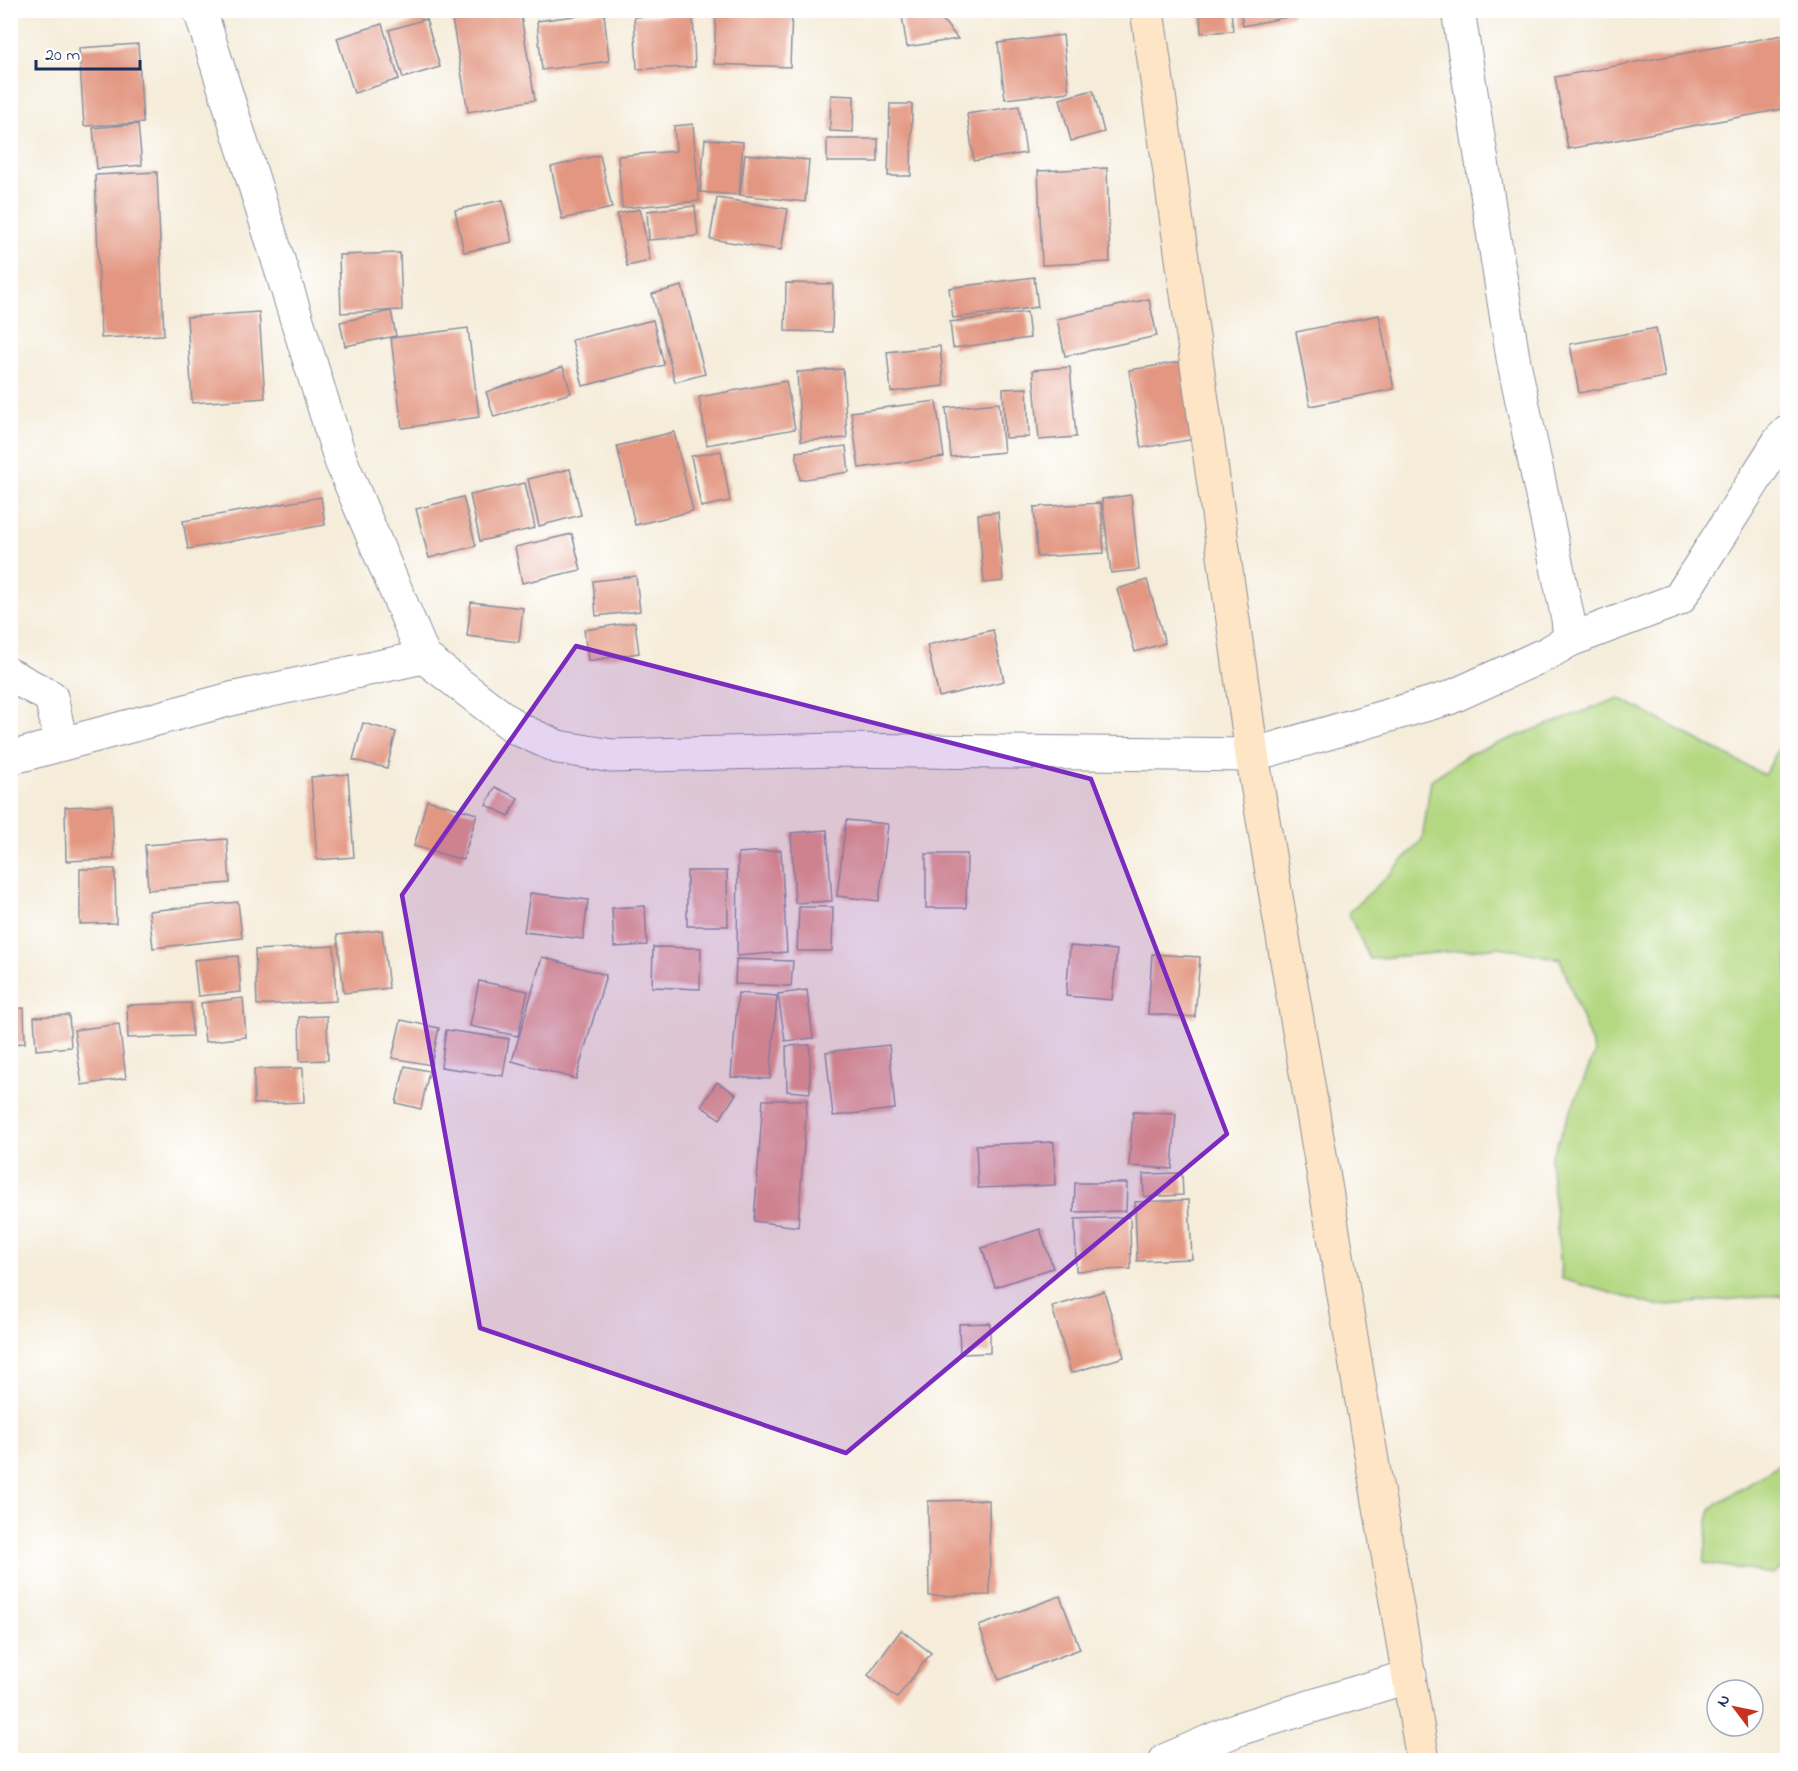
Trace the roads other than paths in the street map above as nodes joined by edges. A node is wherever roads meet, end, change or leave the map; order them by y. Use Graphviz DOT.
graph roads {
  1 [pos="200,10"];
  2 [pos="1147,10"];
  3 [pos="1458,10"];
  4 [pos="1788,432"];
  5 [pos="1570,640"];
  6 [pos="424,657"];
  7 [pos="10,675"];
  8 [pos="62,743"];
  9 [pos="1252,755"];
  10 [pos="10,758"];
  11 [pos="1410,1676"];
  12 [pos="1166,1761"];
  13 [pos="1423,1761"];
  1 -- 6 [label="street"];
  2 -- 9 [label="main road"];
  3 -- 5 [label="street"];
  4 -- 5 [label="street"];
  5 -- 9 [label="street"];
  6 -- 8 [label="street"];
  6 -- 9 [label="street"];
  7 -- 8 [label="street"];
  8 -- 10 [label="street"];
  9 -- 11 [label="main road"];
  11 -- 12 [label="street"];
  11 -- 13 [label="main road"];
}
